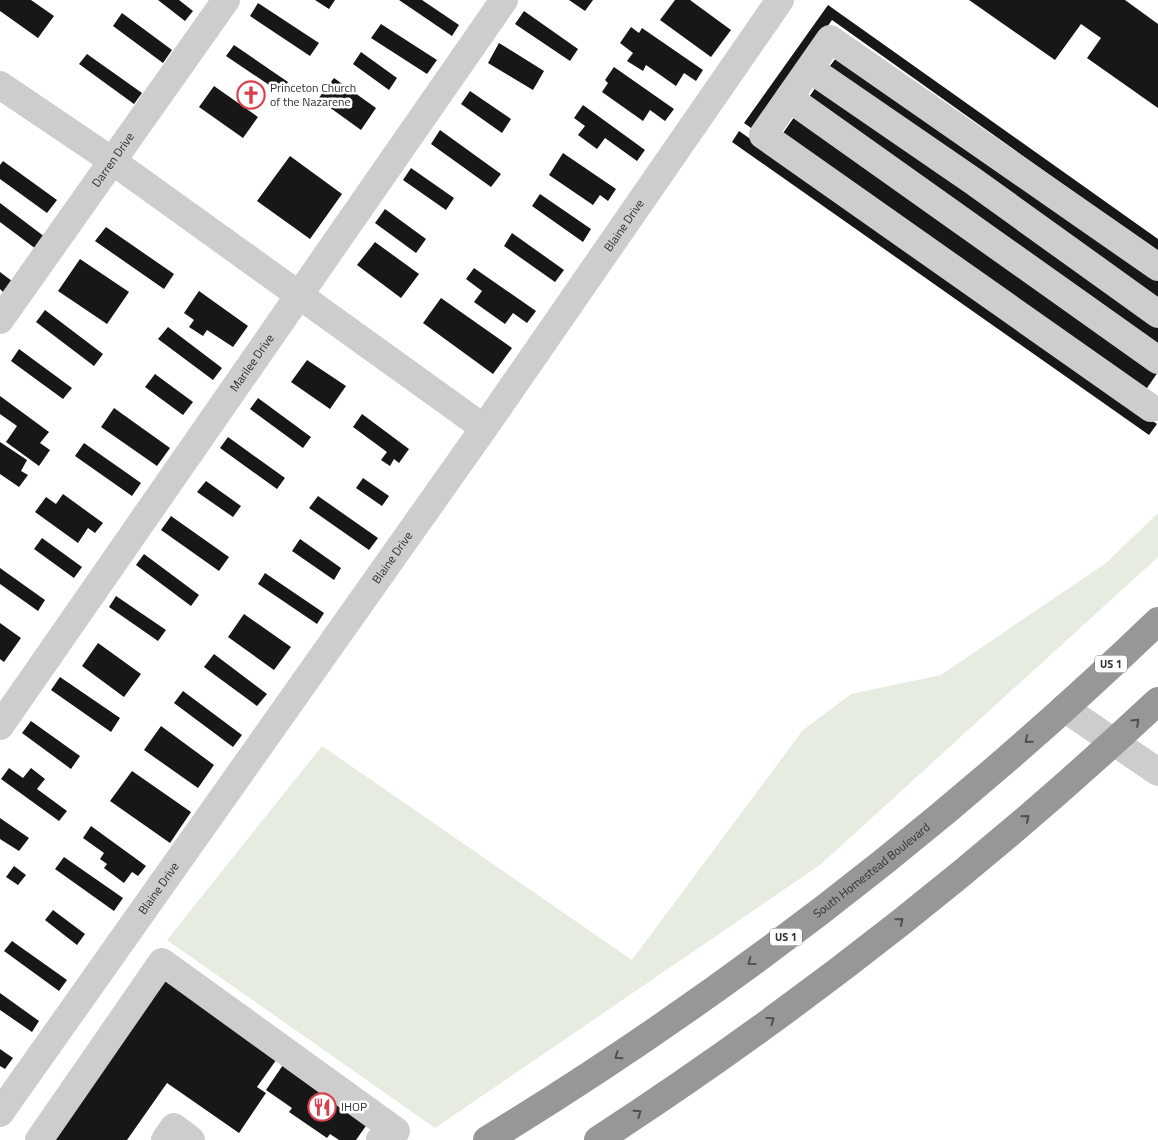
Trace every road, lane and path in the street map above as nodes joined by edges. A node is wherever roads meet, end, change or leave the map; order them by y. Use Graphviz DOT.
graph roads {
  1 [pos="226,0"];
  2 [pos="504,0"];
  3 [pos="780,0"];
  4 [pos="810,69"];
  5 [pos="0,85"];
  6 [pos="789,98"];
  7 [pos="111,160"];
  8 [pos="1158,267"];
  9 [pos="298,296"];
  10 [pos="1158,314"];
  11 [pos="0,320"];
  12 [pos="1158,360"];
  13 [pos="1156,406"];
  14 [pos="484,428"];
  15 [pos="1158,621"];
  16 [pos="1158,701"];
  17 [pos="1064,708"];
  18 [pos="0,726"];
  19 [pos="1115,742"];
  20 [pos="1158,772"];
  21 [pos="0,1113"];
  22 [pos="393,1137"];
  23 [pos="39,1140"];
  24 [pos="165,1140"];
  25 [pos="191,1140"];
  26 [pos="487,1140"];
  27 [pos="598,1140"];
  1 -- 7 [label="street, Darren Drive"];
  2 -- 9 [label="street, Marilee Drive"];
  3 -- 14 [label="street, Blaine Drive"];
  4 -- 6 [label="street"];
  4 -- 8 [label="street"];
  4 -- 10 [label="street"];
  5 -- 7 [label="street"];
  6 -- 12 [label="street"];
  6 -- 13 [label="street"];
  7 -- 9 [label="street"];
  7 -- 11 [label="street, Darren Drive"];
  9 -- 14 [label="street"];
  9 -- 18 [label="street, Marilee Drive"];
  14 -- 21 [label="street, Blaine Drive"];
  15 -- 17 [label="highway, South Homestead Boulevard / US 1"];
  19 -- 16 [label="highway, one-way"];
  17 -- 19 [label="street"];
  17 -- 26 [label="highway, South Homestead Boulevard / US 1, one-way"];
  19 -- 20 [label="street"];
  27 -- 19 [label="highway, one-way"];
  22 -- 23 [label="street"];
  24 -- 25 [label="street"];
}
